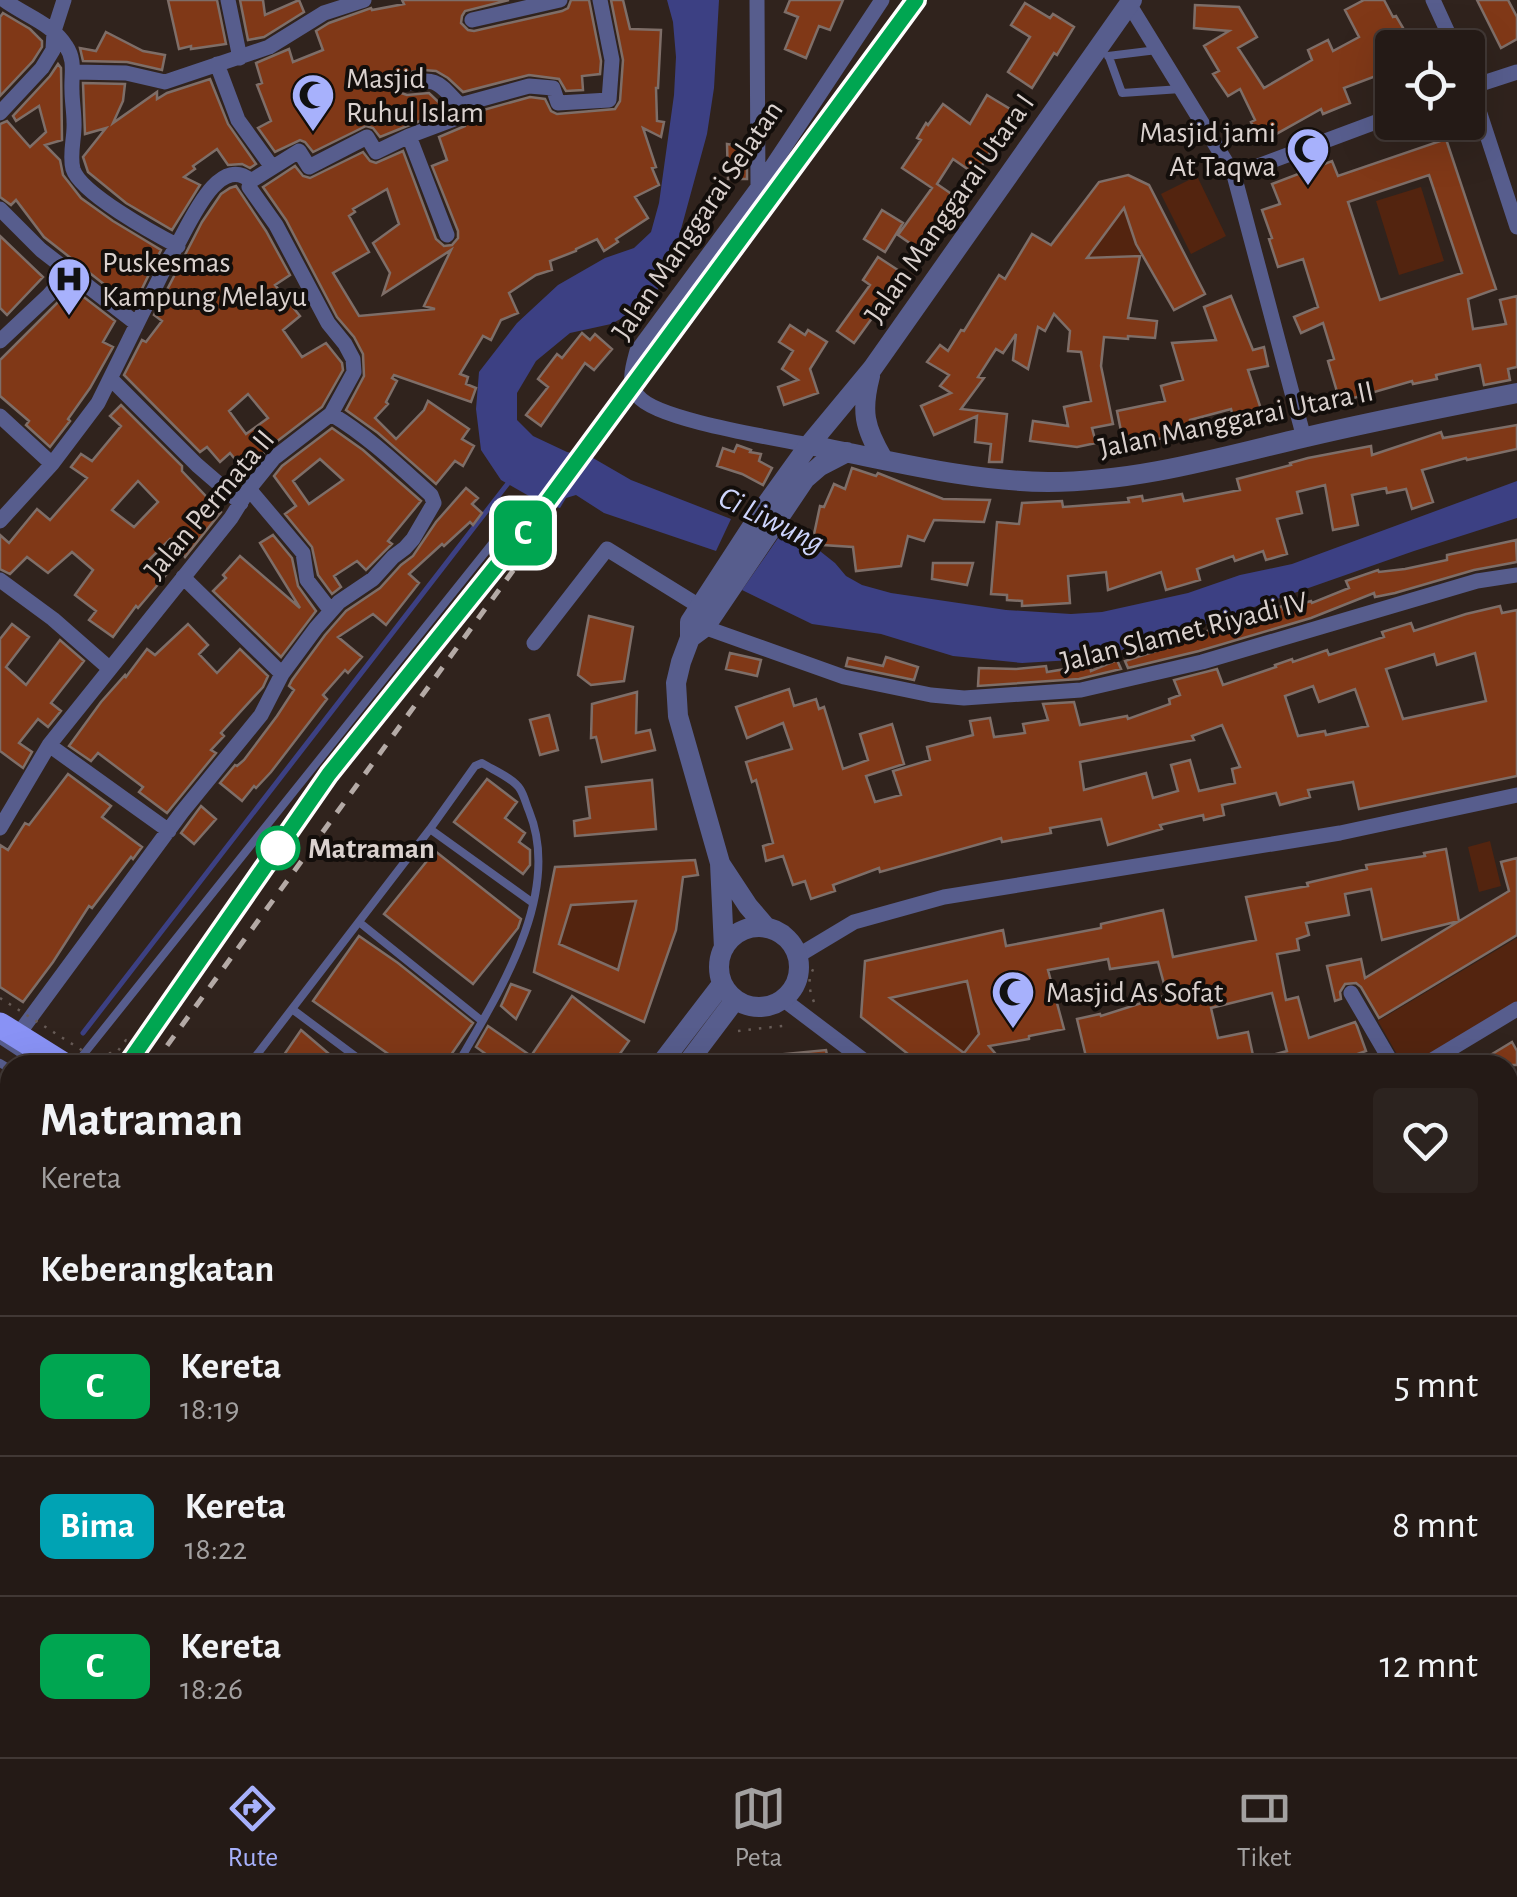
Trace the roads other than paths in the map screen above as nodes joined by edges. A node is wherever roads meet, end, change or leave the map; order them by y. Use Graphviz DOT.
graph roads {
  1 [pos="64,0"];
  2 [pos="228,0"];
  3 [pos="364,0"];
  4 [pos="560,0"];
  5 [pos="600,0"];
  6 [pos="757,0"];
  7 [pos="882,0"];
  8 [pos="1433,0"];
  9 [pos="1131,2"];
  10 [pos="3,3"];
  11 [pos="328,6"];
  12 [pos="497,6"];
  13 [pos="472,20"];
  14 [pos="1446,30"];
  15 [pos="54,31"];
  16 [pos="1158,50"];
  17 [pos="1104,53"];
  18 [pos="240,58"];
  19 [pos="217,64"];
  20 [pos="74,72"];
  21 [pos="1517,72"];
  22 [pos="1485,79"];
  23 [pos="406,84"];
  24 [pos="1182,89"];
  25 [pos="460,106"];
  26 [pos="0,113"];
  27 [pos="1375,122"];
  28 [pos="1485,131"];
  29 [pos="409,136"];
  30 [pos="272,167"];
  31 [pos="1234,175"];
  32 [pos="250,180"];
  33 [pos="758,187"];
  34 [pos="0,209"];
  35 [pos="1517,227"];
  36 [pos="447,235"];
  37 [pos="178,246"];
  38 [pos="69,272"];
  39 [pos="137,324"];
  40 [pos="0,341"];
  41 [pos="872,369"];
  42 [pos="110,378"];
  43 [pos="1517,393"];
  44 [pos="331,414"];
  45 [pos="0,416"];
  46 [pos="1304,438"];
  47 [pos="809,445"];
  48 [pos="846,452"];
  49 [pos="883,459"];
  50 [pos="52,464"];
  51 [pos="245,496"];
  52 [pos="775,507"];
  53 [pos="519,510"];
  54 [pos="0,521"];
  55 [pos="1517,576"];
  56 [pos="183,577"];
  57 [pos="0,580"];
  58 [pos="332,611"];
  59 [pos="696,624"];
  60 [pos="534,643"];
  61 [pos="110,668"];
  62 [pos="282,674"];
  63 [pos="50,745"];
  64 [pos="1517,795"];
  65 [pos="0,828"];
  66 [pos="430,829"];
  67 [pos="169,831"];
  68 [pos="720,863"];
  69 [pos="533,902"];
  70 [pos="359,922"];
  71 [pos="766,927"];
  72 [pos="724,948"];
  73 [pos="799,955"];
  74 [pos="728,992"];
  75 [pos="1352,993"];
  76 [pos="784,1000"];
  77 [pos="292,1009"];
  78 [pos="1517,1009"];
  79 [pos="482,1021"];
  80 [pos="6,1034"];
  81 [pos="28,1055"];
  82 [pos="45,1055"];
  83 [pos="84,1055"];
  84 [pos="256,1055"];
  85 [pos="353,1055"];
  86 [pos="463,1055"];
  87 [pos="669,1055"];
  88 [pos="692,1055"];
  89 [pos="857,1055"];
  90 [pos="1387,1055"];
  91 [pos="1441,1055"];
  1 -- 15 [label="street"];
  2 -- 18 [label="street"];
  3 -- 11 [label="street"];
  4 -- 12 [label="street"];
  5 -- 25 [label="street"];
  6 -- 33 [label="street"];
  7 -- 33 [label="street, Jalan Manggarai Selatan"];
  8 -- 14 [label="street"];
  9 -- 16 [label="street"];
  9 -- 17 [label="street, Jalan Manggarai Utara I"];
  10 -- 15 [label="street"];
  11 -- 18 [label="street"];
  12 -- 13 [label="street"];
  15 -- 20 [label="street"];
  15 -- 26 [label="street"];
  16 -- 17 [label="lane"];
  16 -- 24 [label="street"];
  17 -- 24 [label="lane"];
  17 -- 41 [label="street, Jalan Manggarai Utara I"];
  18 -- 19 [label="street"];
  19 -- 20 [label="street"];
  19 -- 30 [label="street"];
  20 -- 37 [label="street"];
  21 -- 22 [label="street"];
  23 -- 25 [label="street"];
  24 -- 31 [label="street"];
  25 -- 29 [label="street"];
  27 -- 31 [label="street"];
  28 -- 35 [label="street"];
  29 -- 30 [label="street"];
  29 -- 36 [label="street"];
  30 -- 32 [label="street"];
  31 -- 46 [label="street"];
  32 -- 37 [label="street"];
  32 -- 44 [label="street, Jalan Permata II"];
  33 -- 47 [label="street, Jalan Manggarai Selatan"];
  34 -- 38 [label="street"];
  37 -- 39 [label="street"];
  38 -- 39 [label="street"];
  38 -- 40 [label="street"];
  39 -- 42 [label="street"];
  41 -- 47 [label="street, Jalan Manggarai Utara I"];
  41 -- 49 [label="street"];
  42 -- 50 [label="street"];
  42 -- 51 [label="street"];
  43 -- 46 [label="street, Jalan Manggarai Utara II"];
  44 -- 51 [label="street, Jalan Permata II"];
  44 -- 58 [label="street"];
  45 -- 50 [label="street"];
  46 -- 49 [label="street, Jalan Manggarai Utara II"];
  47 -- 48 [label="street, Jalan Manggarai Selatan"];
  47 -- 52 [label="street, Jalan Manggarai Utara I"];
  48 -- 49 [label="street, Jalan Manggarai Utara II"];
  48 -- 52 [label="street"];
  50 -- 54 [label="street"];
  51 -- 56 [label="street, Jalan Permata II"];
  51 -- 58 [label="street"];
  52 -- 59 [label="street"];
  53 -- 83 [label="lane"];
  55 -- 59 [label="street, Jalan Slamet Riyadi IV"];
  56 -- 61 [label="street, Jalan Permata II"];
  56 -- 62 [label="street"];
  57 -- 61 [label="street"];
  58 -- 62 [label="street"];
  59 -- 60 [label="street, Jalan Slamet Riyadi IV"];
  59 -- 68 [label="street"];
  61 -- 63 [label="street, Jalan Permata II"];
  62 -- 67 [label="street"];
  63 -- 65 [label="street, Jalan Permata II"];
  63 -- 67 [label="street"];
  64 -- 73 [label="street"];
  66 -- 69 [label="lane"];
  66 -- 69 [label="lane"];
  66 -- 70 [label="lane"];
  67 -- 80 [label="street"];
  68 -- 71 [label="street"];
  68 -- 72 [label="street"];
  69 -- 79 [label="lane"];
  70 -- 77 [label="lane"];
  70 -- 79 [label="lane"];
  71 -- 72 [label="street"];
  71 -- 73 [label="street"];
  72 -- 74 [label="street"];
  73 -- 76 [label="street"];
  74 -- 76 [label="street"];
  74 -- 87 [label="street"];
  74 -- 88 [label="street"];
  75 -- 90 [label="street"];
  76 -- 89 [label="street"];
  77 -- 84 [label="lane"];
  77 -- 85 [label="lane"];
  78 -- 91 [label="street"];
  79 -- 86 [label="lane"];
  80 -- 81 [label="lane"];
  80 -- 82 [label="main road"];
}
